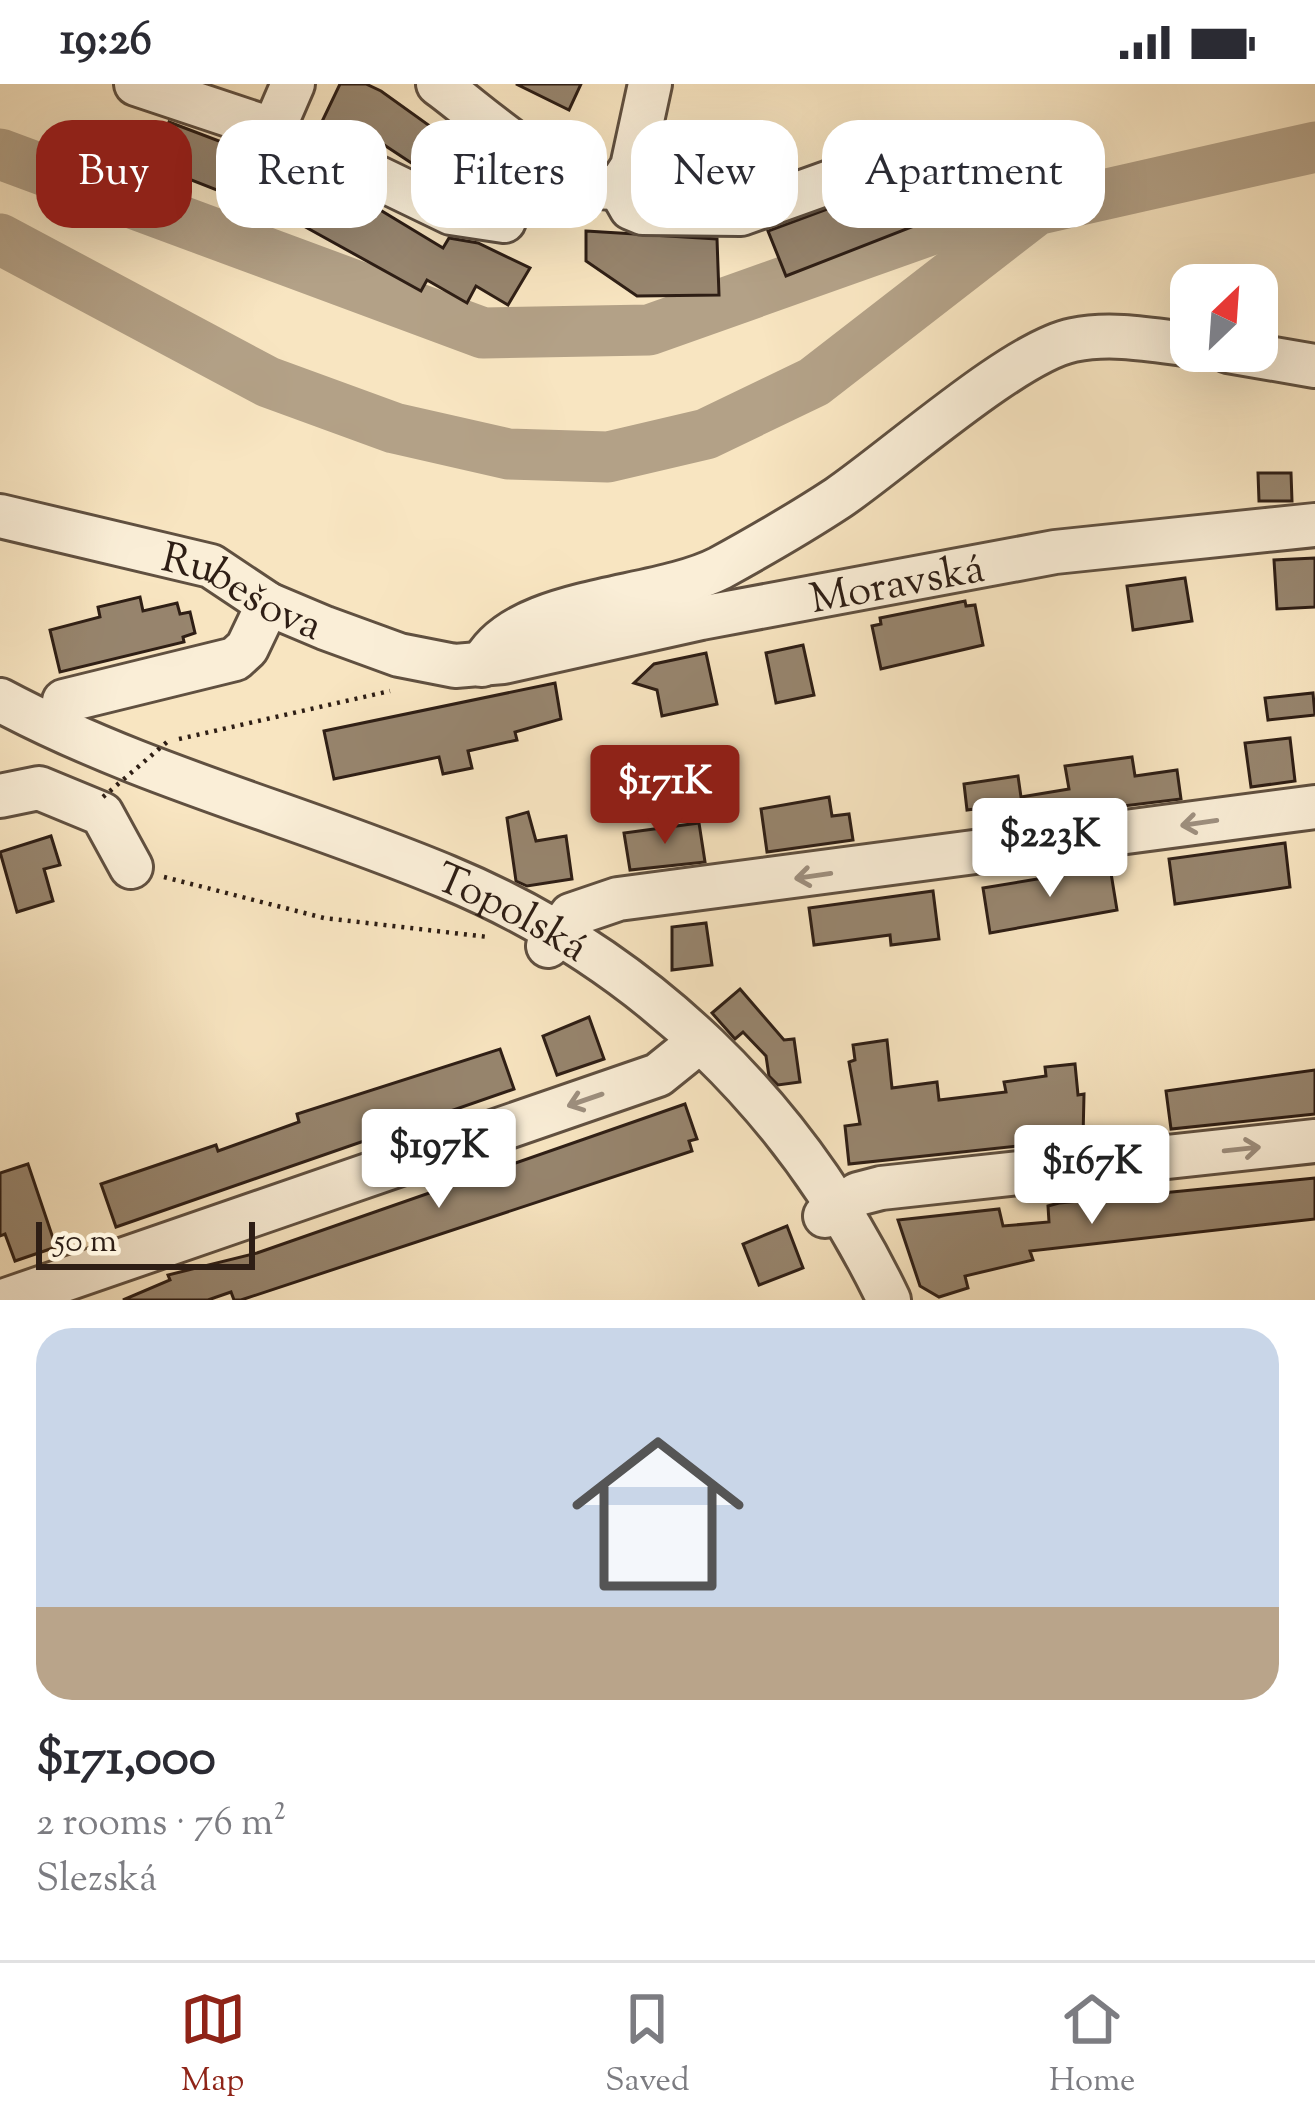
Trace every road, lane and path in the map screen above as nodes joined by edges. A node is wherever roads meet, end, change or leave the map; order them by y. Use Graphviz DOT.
graph roads {
  1 [pos="136,84"];
  2 [pos="293,84"];
  3 [pos="438,84"];
  4 [pos="650,84"];
  5 [pos="251,120"];
  6 [pos="276,120"];
  7 [pos="822,185"];
  8 [pos="619,187"];
  9 [pos="1170,343"];
  10 [pos="1278,360"];
  11 [pos="1315,366"];
  12 [pos="0,516"];
  13 [pos="1315,525"];
  14 [pos="268,604"];
  15 [pos="482,665"];
  16 [pos="396,689"];
  17 [pos="0,700"];
  18 [pos="64,701"];
  19 [pos="0,728"];
  20 [pos="0,796"];
  21 [pos="103,797"];
  22 [pos="1315,807"];
  23 [pos="131,867"];
  24 [pos="504,923"];
  25 [pos="552,939"];
  26 [pos="689,1050"];
  27 [pos="1315,1141"];
  28 [pos="831,1212"];
  29 [pos="6,1300"];
  30 [pos="870,1300"];
  31 [pos="889,1300"];
  1 -- 5 [label="street"];
  2 -- 6 [label="street"];
  3 -- 8 [label="street"];
  4 -- 8 [label="street"];
  7 -- 8 [label="street"];
  9 -- 15 [label="street"];
  10 -- 11 [label="street"];
  12 -- 14 [label="street, Rubešova"];
  13 -- 15 [label="street, Moravská"];
  14 -- 15 [label="street, Rubešova"];
  14 -- 18 [label="street"];
  16 -- 21 [label="path, bridge"];
  17 -- 25 [label="street, Topolská"];
  19 -- 24 [label="street, Topolská"];
  20 -- 23 [label="street"];
  22 -- 25 [label="street, one-way"];
  23 -- 24 [label="path"];
  24 -- 25 [label="street, Topolská"];
  25 -- 26 [label="street, Topolská"];
  25 -- 28 [label="street, Topolská"];
  26 -- 28 [label="street, Topolská"];
  26 -- 29 [label="street, one-way"];
  28 -- 27 [label="street, one-way"];
  28 -- 30 [label="street, Topolská"];
  28 -- 31 [label="street, Topolská"];
}
